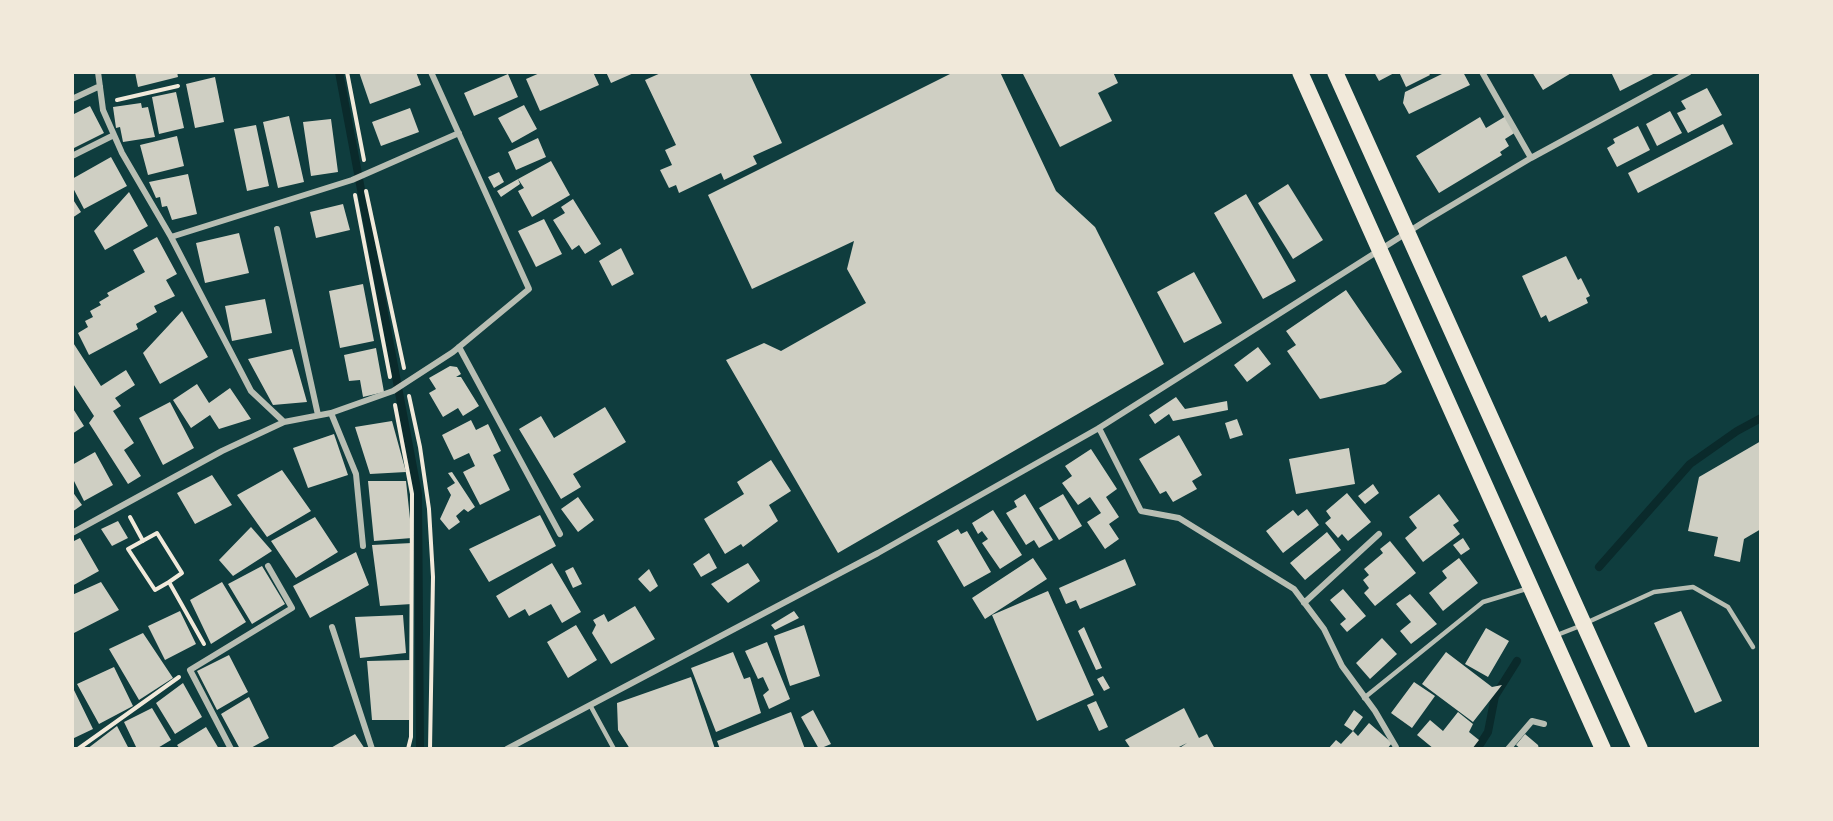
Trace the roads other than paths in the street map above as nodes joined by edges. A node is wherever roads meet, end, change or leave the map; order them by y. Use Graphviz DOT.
graph roads {
  1 [pos="98,72"];
  2 [pos="431,72"];
  3 [pos="1300,72"];
  4 [pos="1335,72"];
  5 [pos="1482,72"];
  6 [pos="1689,72"];
  7 [pos="100,86"];
  8 [pos="72,99"];
  9 [pos="459,133"];
  10 [pos="114,135"];
  11 [pos="72,156"];
  12 [pos="1531,158"];
  13 [pos="277,229"];
  14 [pos="1407,233"];
  15 [pos="171,237"];
  16 [pos="1380,250"];
  17 [pos="459,347"];
  18 [pos="331,413"];
  19 [pos="318,415"];
  20 [pos="284,422"];
  21 [pos="1099,428"];
  22 [pos="72,533"];
  23 [pos="560,534"];
  24 [pos="1379,534"];
  25 [pos="363,546"];
  26 [pos="268,566"];
  27 [pos="1529,588"];
  28 [pos="1304,603"];
  29 [pos="1584,624"];
  30 [pos="332,627"];
  31 [pos="1552,638"];
  32 [pos="1754,647"];
  33 [pos="1364,698"];
  34 [pos="590,705"];
  35 [pos="1544,724"];
  36 [pos="1397,748"];
  37 [pos="231,749"];
  38 [pos="372,749"];
  39 [pos="507,749"];
  40 [pos="614,749"];
  41 [pos="1508,749"];
  42 [pos="1603,749"];
  43 [pos="1640,749"];
  1 -- 7 [label="street"];
  2 -- 9 [label="street"];
  3 -- 16 [label="highway"];
  4 -- 14 [label="highway"];
  5 -- 12 [label="street"];
  6 -- 12 [label="street"];
  7 -- 8 [label="street"];
  7 -- 10 [label="street"];
  9 -- 15 [label="street"];
  9 -- 17 [label="street"];
  10 -- 11 [label="street"];
  10 -- 15 [label="street"];
  12 -- 14 [label="street"];
  13 -- 19 [label="street"];
  14 -- 16 [label="street"];
  14 -- 29 [label="highway"];
  15 -- 20 [label="street"];
  16 -- 21 [label="street"];
  16 -- 27 [label="highway"];
  17 -- 18 [label="street"];
  17 -- 23 [label="street"];
  18 -- 19 [label="street"];
  18 -- 25 [label="street"];
  19 -- 20 [label="street"];
  20 -- 22 [label="street"];
  21 -- 28 [label="street"];
  21 -- 34 [label="street"];
  24 -- 28 [label="street"];
  26 -- 37 [label="street"];
  27 -- 31 [label="highway"];
  27 -- 33 [label="lane"];
  28 -- 33 [label="street"];
  29 -- 31 [label="lane"];
  29 -- 32 [label="lane"];
  29 -- 43 [label="highway"];
  30 -- 38 [label="street"];
  31 -- 42 [label="highway"];
  33 -- 36 [label="street"];
  34 -- 39 [label="street"];
  34 -- 40 [label="lane"];
  35 -- 41 [label="street"];
}
